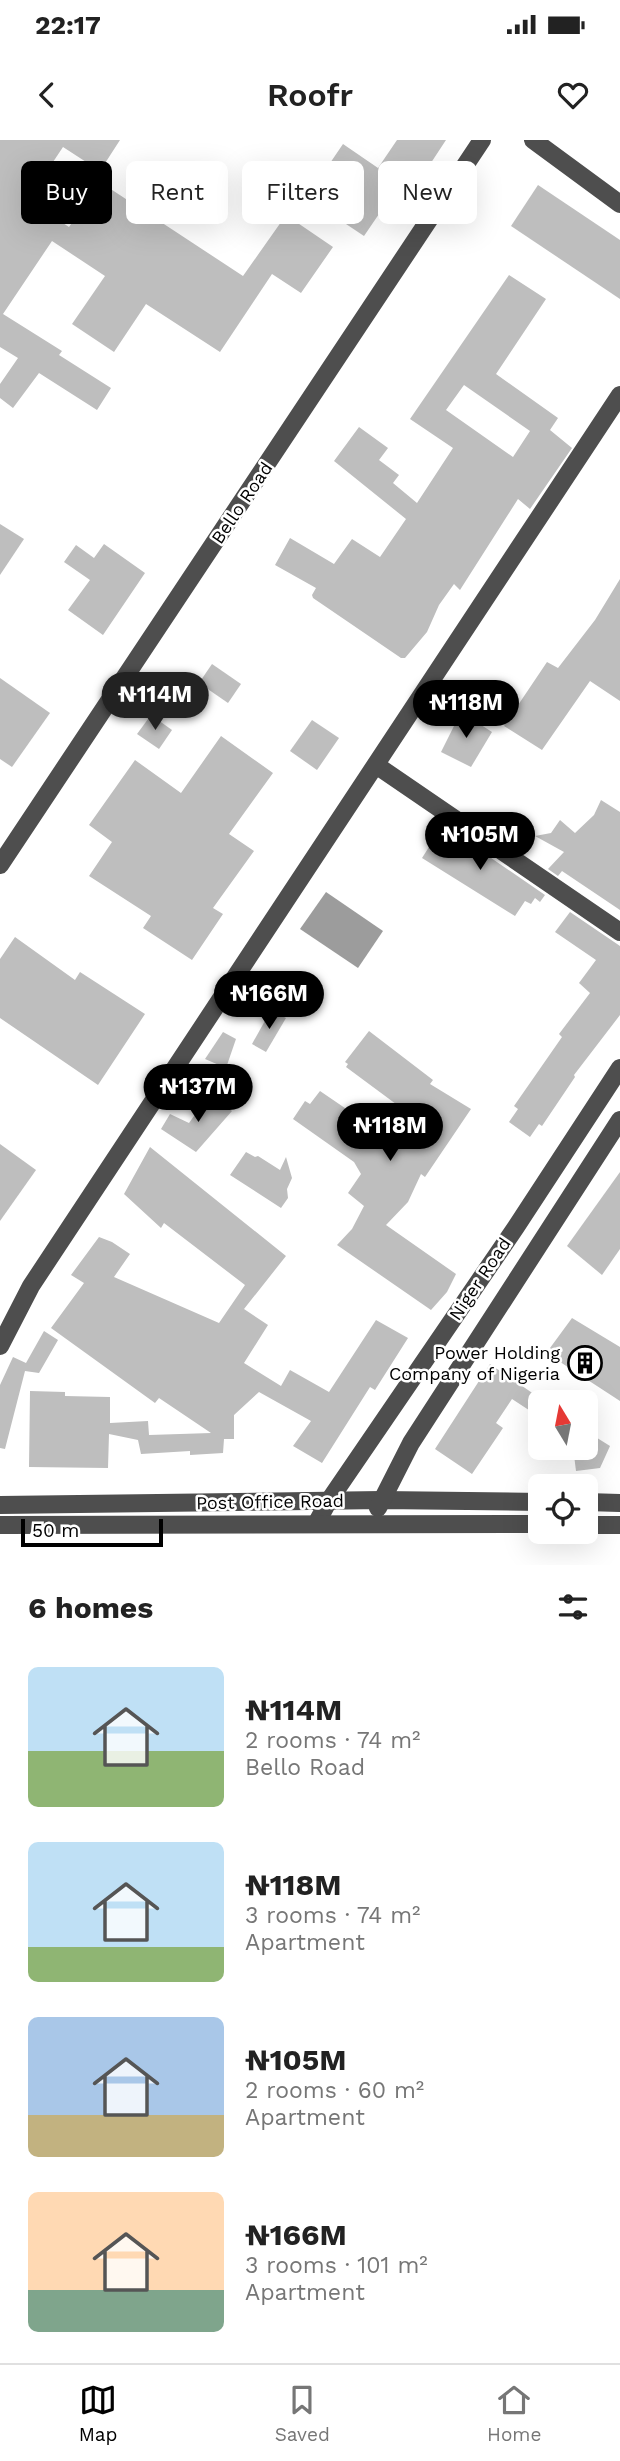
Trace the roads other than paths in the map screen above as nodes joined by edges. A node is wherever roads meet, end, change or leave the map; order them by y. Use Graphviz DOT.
graph roads {
  1 [pos="482,140"];
  2 [pos="533,140"];
  3 [pos="620,204"];
  4 [pos="620,395"];
  5 [pos="376,765"];
  6 [pos="0,865"];
  7 [pos="620,932"];
  8 [pos="620,1068"];
  9 [pos="620,1120"];
  10 [pos="516,1227"];
  11 [pos="540,1243"];
  12 [pos="0,1346"];
  13 [pos="382,1500"];
  14 [pos="328,1502"];
  15 [pos="528,1502"];
  16 [pos="598,1502"];
  17 [pos="620,1503"];
  18 [pos="0,1505"];
  19 [pos="370,1523"];
  20 [pos="316,1524"];
  21 [pos="528,1524"];
  22 [pos="0,1525"];
  23 [pos="598,1525"];
  24 [pos="620,1525"];
  1 -- 6 [label="street, Bello Road"];
  2 -- 3 [label="street"];
  4 -- 5 [label="street"];
  5 -- 7 [label="street"];
  5 -- 12 [label="street"];
  8 -- 10 [label="street, Niger Road"];
  9 -- 11 [label="street, Niger Road"];
  10 -- 11 [label="street"];
  10 -- 14 [label="street, Niger Road"];
  11 -- 13 [label="street, Niger Road"];
  13 -- 14 [label="street, Post Office Road"];
  13 -- 15 [label="street, Post Office Road"];
  13 -- 19 [label="street, Niger Road"];
  14 -- 18 [label="street, Post Office Road"];
  14 -- 20 [label="street, Niger Road"];
  16 -- 17 [label="street"];
  19 -- 20 [label="street, Post Office Road"];
  19 -- 21 [label="street, Post Office Road"];
  20 -- 22 [label="street, Post Office Road"];
  23 -- 24 [label="street"];
}
